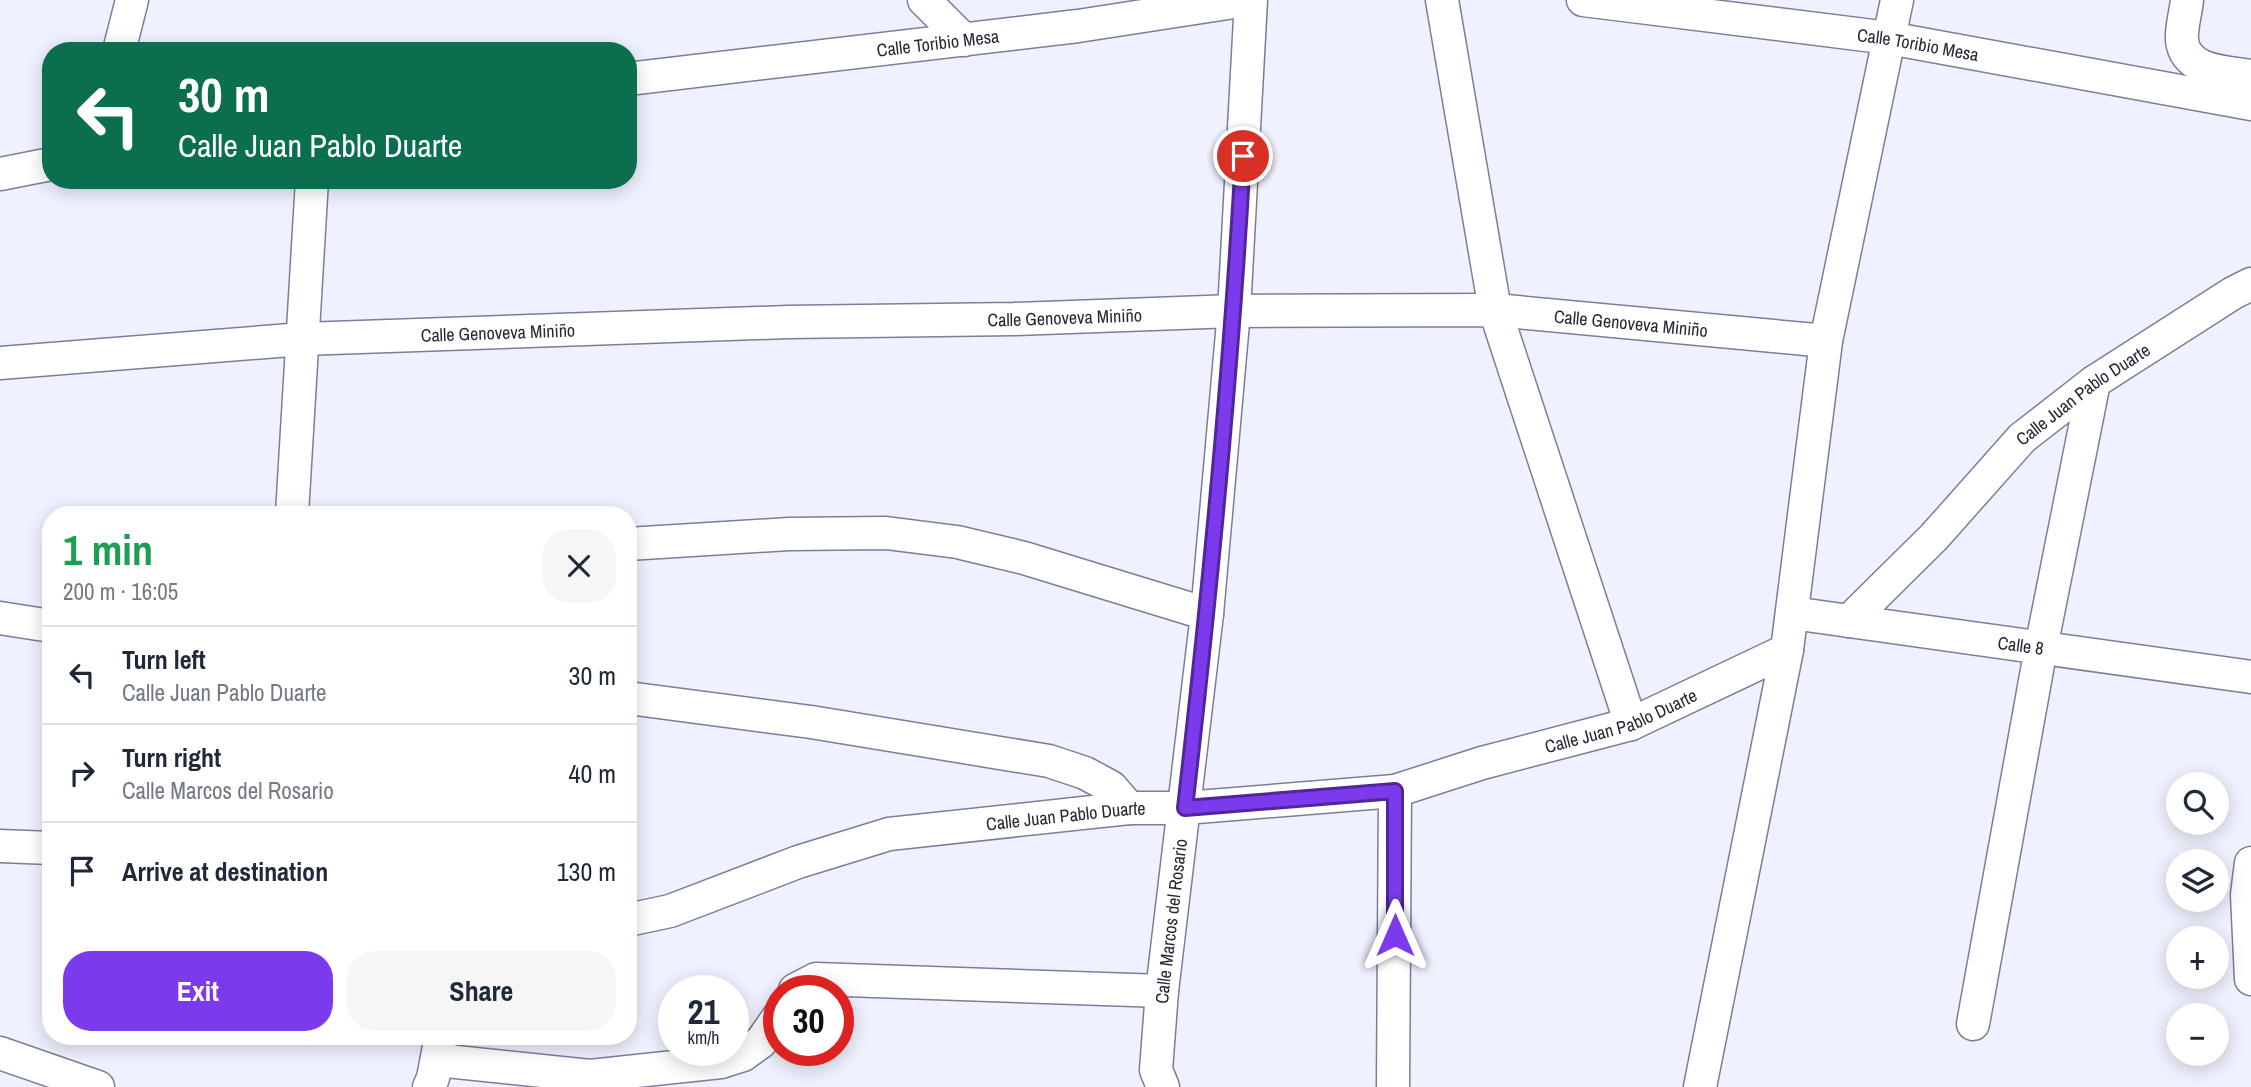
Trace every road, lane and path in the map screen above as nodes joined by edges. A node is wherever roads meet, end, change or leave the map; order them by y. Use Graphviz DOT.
graph roads {
  1 [pos="132,0"];
  2 [pos="924,0"];
  3 [pos="1249,0"];
  4 [pos="1442,0"];
  5 [pos="1583,0"];
  6 [pos="1896,0"];
  7 [pos="2188,0"];
  8 [pos="1889,38"];
  9 [pos="964,40"];
  10 [pos="121,42"];
  11 [pos="2251,76"];
  12 [pos="637,78"];
  13 [pos="2251,104"];
  14 [pos="42,166"];
  15 [pos="0,174"];
  16 [pos="311,189"];
  17 [pos="2251,284"];
  18 [pos="1495,310"];
  19 [pos="1234,312"];
  20 [pos="303,339"];
  21 [pos="1826,341"];
  22 [pos="0,363"];
  23 [pos="2094,382"];
  24 [pos="293,506"];
  25 [pos="637,543"];
  26 [pos="1792,613"];
  27 [pos="1207,614"];
  28 [pos="0,618"];
  29 [pos="1849,621"];
  30 [pos="42,625"];
  31 [pos="2041,648"];
  32 [pos="1787,650"];
  33 [pos="2251,677"];
  34 [pos="637,699"];
  35 [pos="1631,724"];
  36 [pos="1395,791"];
  37 [pos="1129,808"];
  38 [pos="1185,808"];
  39 [pos="0,846"];
  40 [pos="42,848"];
  41 [pos="2251,863"];
  42 [pos="637,918"];
  43 [pos="2251,979"];
  44 [pos="854,980"];
  45 [pos="1162,991"];
  46 [pos="1973,1024"];
  47 [pos="763,1039"];
  48 [pos="0,1053"];
  49 [pos="436,1061"];
  50 [pos="1699,1086"];
  51 [pos="98,1087"];
  52 [pos="1163,1087"];
  53 [pos="1393,1087"];
  1 -- 10 [label="street"];
  2 -- 9 [label="street"];
  3 -- 9 [label="street, Calle Toribio Mesa"];
  3 -- 19 [label="street, Calle Marcos del Rosario"];
  4 -- 18 [label="street"];
  5 -- 8 [label="street, Calle Toribio Mesa"];
  6 -- 8 [label="street"];
  7 -- 11 [label="street"];
  8 -- 13 [label="street, Calle Toribio Mesa"];
  8 -- 21 [label="street"];
  9 -- 12 [label="street, Calle Toribio Mesa"];
  14 -- 15 [label="street"];
  16 -- 20 [label="street"];
  17 -- 23 [label="street, Calle Juan Pablo Duarte"];
  18 -- 19 [label="street, Calle Genoveva Miniño"];
  18 -- 21 [label="street, Calle Genoveva Miniño"];
  18 -- 35 [label="street"];
  19 -- 20 [label="street, Calle Genoveva Miniño"];
  19 -- 27 [label="street, Calle Marcos del Rosario"];
  20 -- 22 [label="street, Calle Genoveva Miniño"];
  20 -- 24 [label="street"];
  21 -- 26 [label="street"];
  23 -- 29 [label="street, Calle Juan Pablo Duarte"];
  23 -- 31 [label="street"];
  25 -- 27 [label="street"];
  26 -- 29 [label="street, Calle 8"];
  26 -- 32 [label="street"];
  27 -- 38 [label="street, Calle Marcos del Rosario"];
  28 -- 30 [label="street"];
  29 -- 31 [label="street, Calle 8"];
  31 -- 33 [label="street, Calle 8"];
  31 -- 46 [label="street"];
  32 -- 35 [label="street, Calle Juan Pablo Duarte"];
  32 -- 50 [label="street"];
  34 -- 37 [label="street"];
  35 -- 36 [label="street, Calle Juan Pablo Duarte"];
  36 -- 38 [label="street, Calle Juan Pablo Duarte"];
  36 -- 53 [label="street"];
  37 -- 38 [label="street, Calle Juan Pablo Duarte"];
  37 -- 42 [label="street, Calle Juan Pablo Duarte"];
  38 -- 45 [label="street, Calle Marcos del Rosario"];
  39 -- 40 [label="street"];
  41 -- 43 [label="street"];
  44 -- 45 [label="street"];
  45 -- 52 [label="street, Calle Marcos del Rosario"];
  47 -- 49 [label="street"];
  48 -- 51 [label="street"];
}
